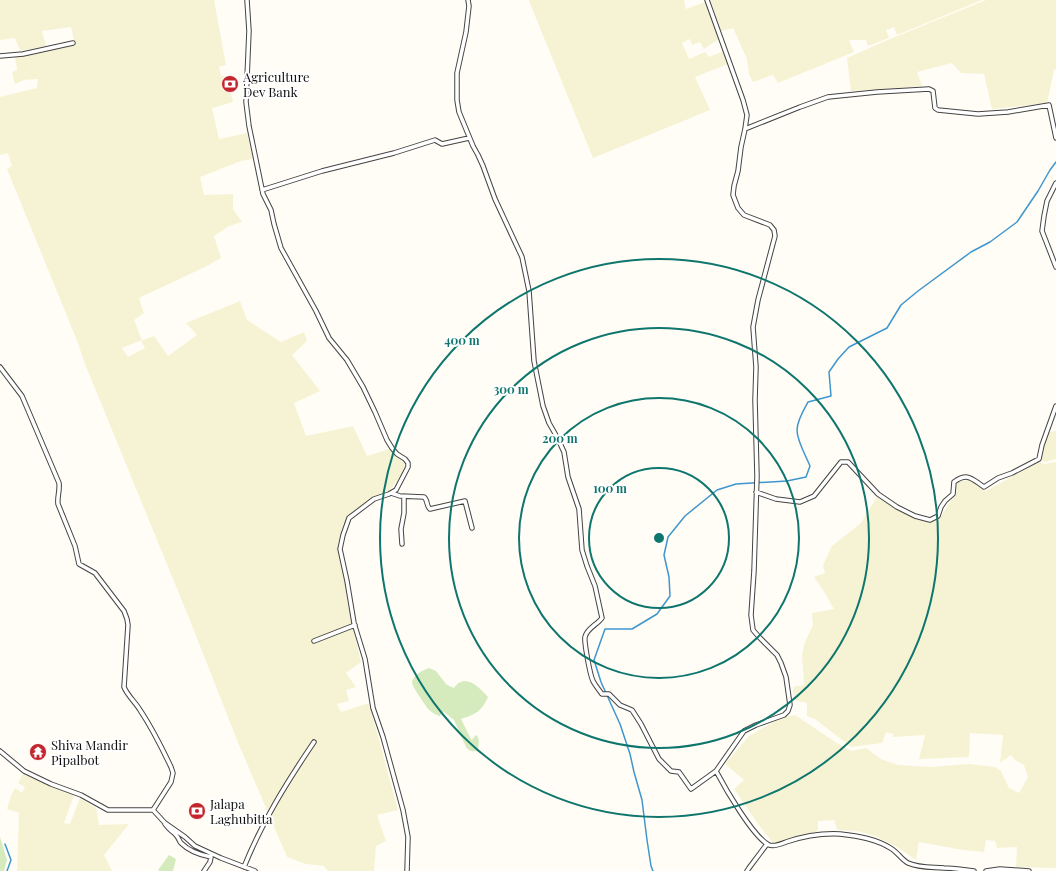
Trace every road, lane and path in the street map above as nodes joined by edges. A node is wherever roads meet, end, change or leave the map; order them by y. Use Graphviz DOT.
graph roads {
  1 [pos="247,0"];
  2 [pos="468,0"];
  3 [pos="707,0"];
  4 [pos="73,43"];
  5 [pos="0,56"];
  6 [pos="745,129"];
  7 [pos="469,138"];
  8 [pos="1056,138"];
  9 [pos="1056,183"];
  10 [pos="262,190"];
  11 [pos="1056,267"];
  12 [pos="0,368"];
  13 [pos="1056,406"];
  14 [pos="756,492"];
  15 [pos="391,493"];
  16 [pos="404,496"];
  17 [pos="472,528"];
  18 [pos="402,544"];
  19 [pos="355,625"];
  20 [pos="314,641"];
  21 [pos="314,742"];
  22 [pos="0,751"];
  23 [pos="716,771"];
  24 [pos="153,810"];
  25 [pos="165,823"];
  26 [pos="767,844"];
  27 [pos="244,867"];
  28 [pos="204,871"];
  29 [pos="255,871"];
  30 [pos="407,871"];
  31 [pos="747,871"];
  32 [pos="974,871"];
  33 [pos="986,871"];
  34 [pos="1029,871"];
  1 -- 10 [label="street"];
  2 -- 7 [label="street"];
  3 -- 6 [label="street"];
  4 -- 5 [label="street"];
  6 -- 8 [label="street"];
  6 -- 14 [label="street"];
  7 -- 10 [label="street"];
  7 -- 23 [label="street"];
  9 -- 11 [label="street"];
  10 -- 15 [label="street"];
  12 -- 24 [label="street"];
  13 -- 14 [label="street"];
  14 -- 23 [label="street"];
  15 -- 16 [label="street"];
  15 -- 19 [label="street"];
  16 -- 17 [label="street"];
  16 -- 18 [label="street"];
  19 -- 20 [label="street"];
  19 -- 30 [label="street"];
  21 -- 27 [label="street"];
  22 -- 24 [label="street"];
  23 -- 26 [label="street"];
  24 -- 25 [label="street"];
  25 -- 27 [label="street"];
  25 -- 28 [label="street"];
  26 -- 31 [label="street"];
  26 -- 32 [label="street"];
  27 -- 29 [label="street"];
  33 -- 34 [label="street"];
}
